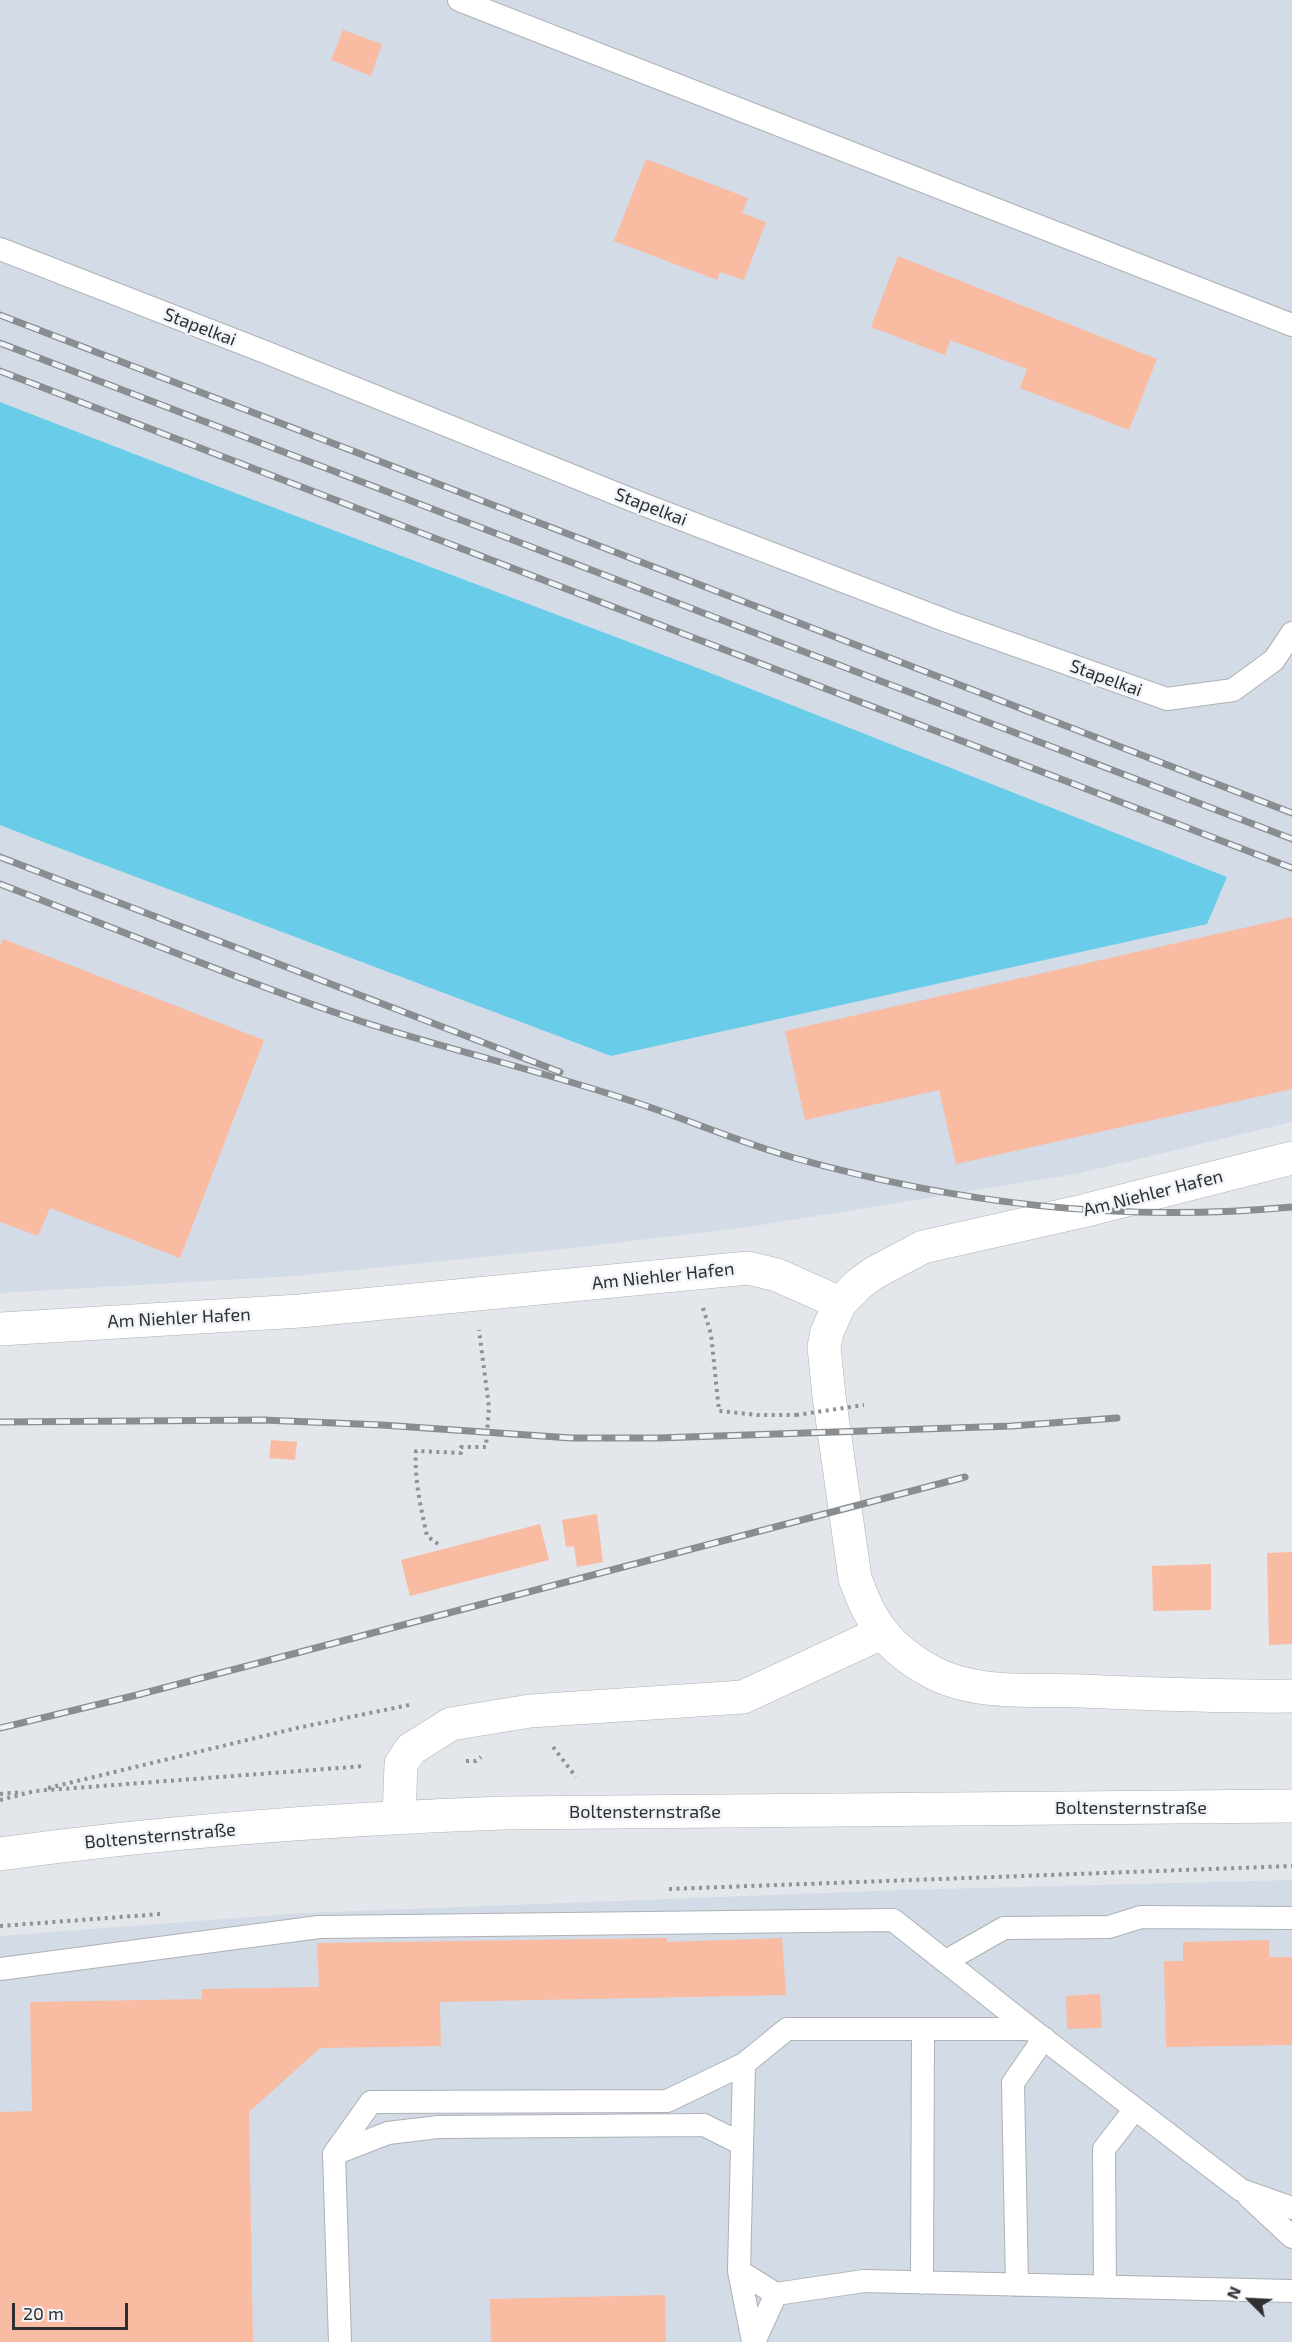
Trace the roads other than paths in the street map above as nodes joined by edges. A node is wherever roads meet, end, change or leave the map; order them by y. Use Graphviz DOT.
graph roads {
  1 [pos="459,0"];
  2 [pos="0,249"];
  3 [pos="1292,325"];
  4 [pos="1292,633"];
  5 [pos="1292,1158"];
  6 [pos="840,1303"];
  7 [pos="0,1329"];
  8 [pos="881,1633"];
  9 [pos="1292,1696"];
  10 [pos="1292,1806"];
  11 [pos="399,1817"];
  12 [pos="0,1854"];
  13 [pos="1292,1918"];
  14 [pos="946,1961"];
  15 [pos="0,1969"];
  16 [pos="923,2029"];
  17 [pos="1038,2033"];
  18 [pos="744,2064"];
  19 [pos="1135,2109"];
  20 [pos="742,2144"];
  21 [pos="334,2154"];
  22 [pos="1241,2190"];
  23 [pos="1292,2208"];
  24 [pos="1292,2236"];
  25 [pos="739,2271"];
  26 [pos="922,2283"];
  27 [pos="1017,2285"];
  28 [pos="1105,2287"];
  29 [pos="1292,2291"];
  30 [pos="776,2294"];
  31 [pos="340,2342"];
  32 [pos="753,2342"];
  1 -- 3 [label="lane"];
  2 -- 4 [label="lane, Stapelkai"];
  5 -- 6 [label="street, Am Niehler Hafen"];
  6 -- 7 [label="street, Am Niehler Hafen"];
  6 -- 8 [label="street"];
  8 -- 9 [label="street"];
  8 -- 11 [label="street"];
  10 -- 11 [label="street, Boltensternstraße"];
  11 -- 12 [label="street, Boltensternstraße"];
  13 -- 14 [label="lane"];
  14 -- 15 [label="lane"];
  14 -- 17 [label="lane"];
  16 -- 17 [label="lane"];
  16 -- 18 [label="lane"];
  16 -- 26 [label="lane"];
  17 -- 19 [label="lane"];
  17 -- 27 [label="lane"];
  18 -- 20 [label="lane"];
  18 -- 21 [label="lane"];
  19 -- 22 [label="lane"];
  19 -- 28 [label="lane"];
  20 -- 21 [label="lane"];
  20 -- 25 [label="lane"];
  21 -- 31 [label="lane"];
  22 -- 23 [label="lane"];
  22 -- 24 [label="lane"];
  25 -- 30 [label="lane"];
  25 -- 32 [label="lane"];
  26 -- 27 [label="lane"];
  26 -- 30 [label="lane"];
  27 -- 28 [label="lane"];
  28 -- 29 [label="lane"];
  30 -- 32 [label="lane"];
}
